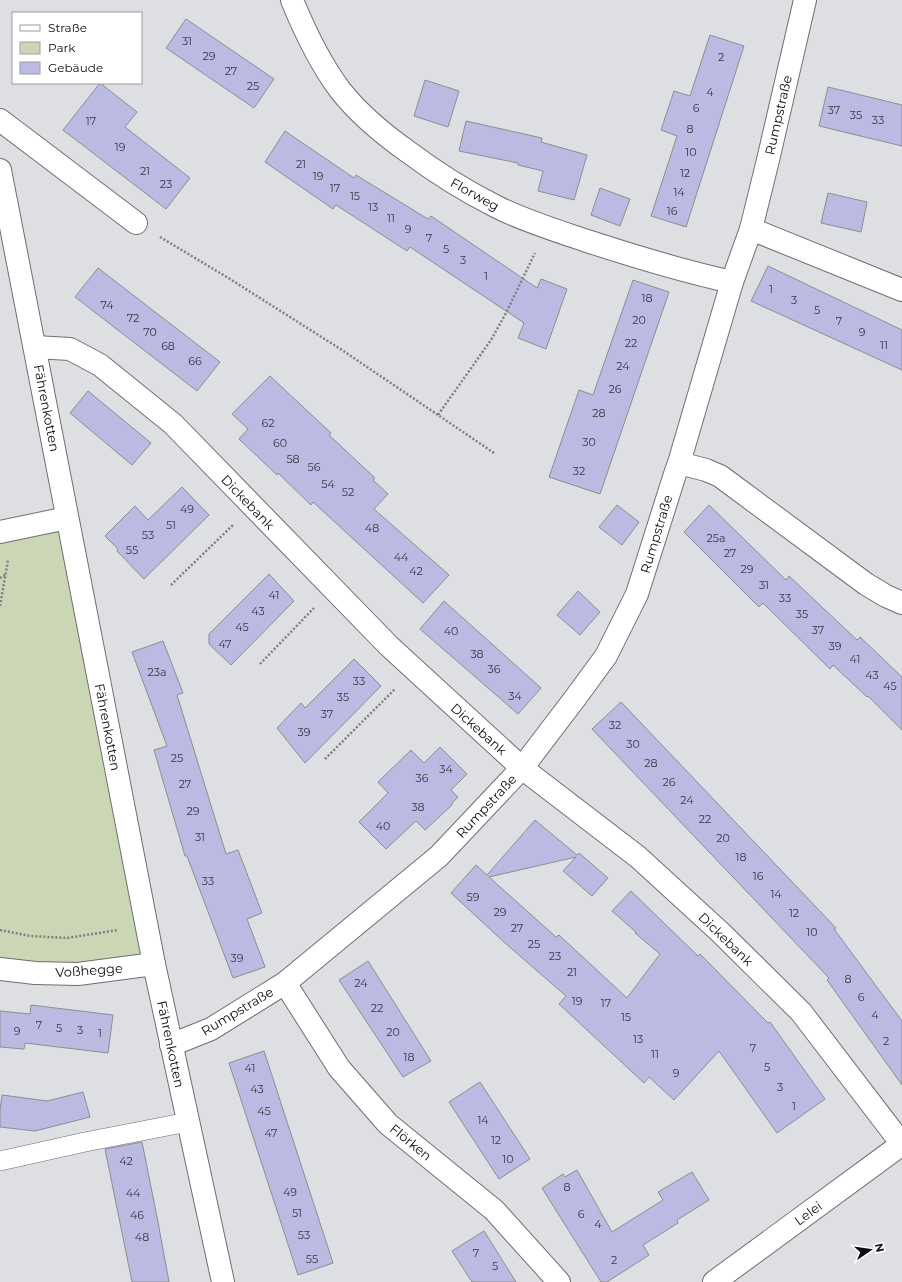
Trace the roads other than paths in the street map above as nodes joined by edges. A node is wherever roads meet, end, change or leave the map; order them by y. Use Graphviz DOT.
graph roads {
  1 [pos="292,0"];
  2 [pos="805,0"];
  3 [pos="0,120"];
  4 [pos="0,170"];
  5 [pos="136,223"];
  6 [pos="751,229"];
  7 [pos="732,282"];
  8 [pos="902,290"];
  9 [pos="35,346"];
  10 [pos="679,463"];
  11 [pos="67,518"];
  12 [pos="6,531"];
  13 [pos="902,603"];
  14 [pos="522,768"];
  15 [pos="154,964"];
  16 [pos="0,969"];
  17 [pos="285,983"];
  18 [pos="171,1045"];
  19 [pos="188,1122"];
  20 [pos="902,1144"];
  21 [pos="0,1161"];
  22 [pos="223,1282"];
  23 [pos="559,1282"];
  24 [pos="714,1282"];
  1 -- 7 [label="street, Florweg"];
  2 -- 6 [label="street, Rumpstraße"];
  3 -- 5 [label="street"];
  4 -- 9 [label="street, Fährenkotten"];
  6 -- 7 [label="street, Rumpstraße"];
  6 -- 8 [label="street"];
  7 -- 10 [label="street, Rumpstraße"];
  9 -- 11 [label="street, Fährenkotten"];
  9 -- 14 [label="street, Dickebank"];
  10 -- 13 [label="street"];
  10 -- 14 [label="street, Rumpstraße"];
  11 -- 12 [label="street"];
  11 -- 15 [label="street, Fährenkotten"];
  14 -- 17 [label="street, Rumpstraße"];
  14 -- 20 [label="street, Dickebank"];
  15 -- 16 [label="street, Voßhegge"];
  15 -- 18 [label="street, Fährenkotten"];
  17 -- 18 [label="street, Rumpstraße"];
  17 -- 23 [label="street, Flörken"];
  18 -- 19 [label="street, Fährenkotten"];
  19 -- 21 [label="lane"];
  19 -- 22 [label="street, Fährenkotten"];
  20 -- 24 [label="street, Lelei"];
}
